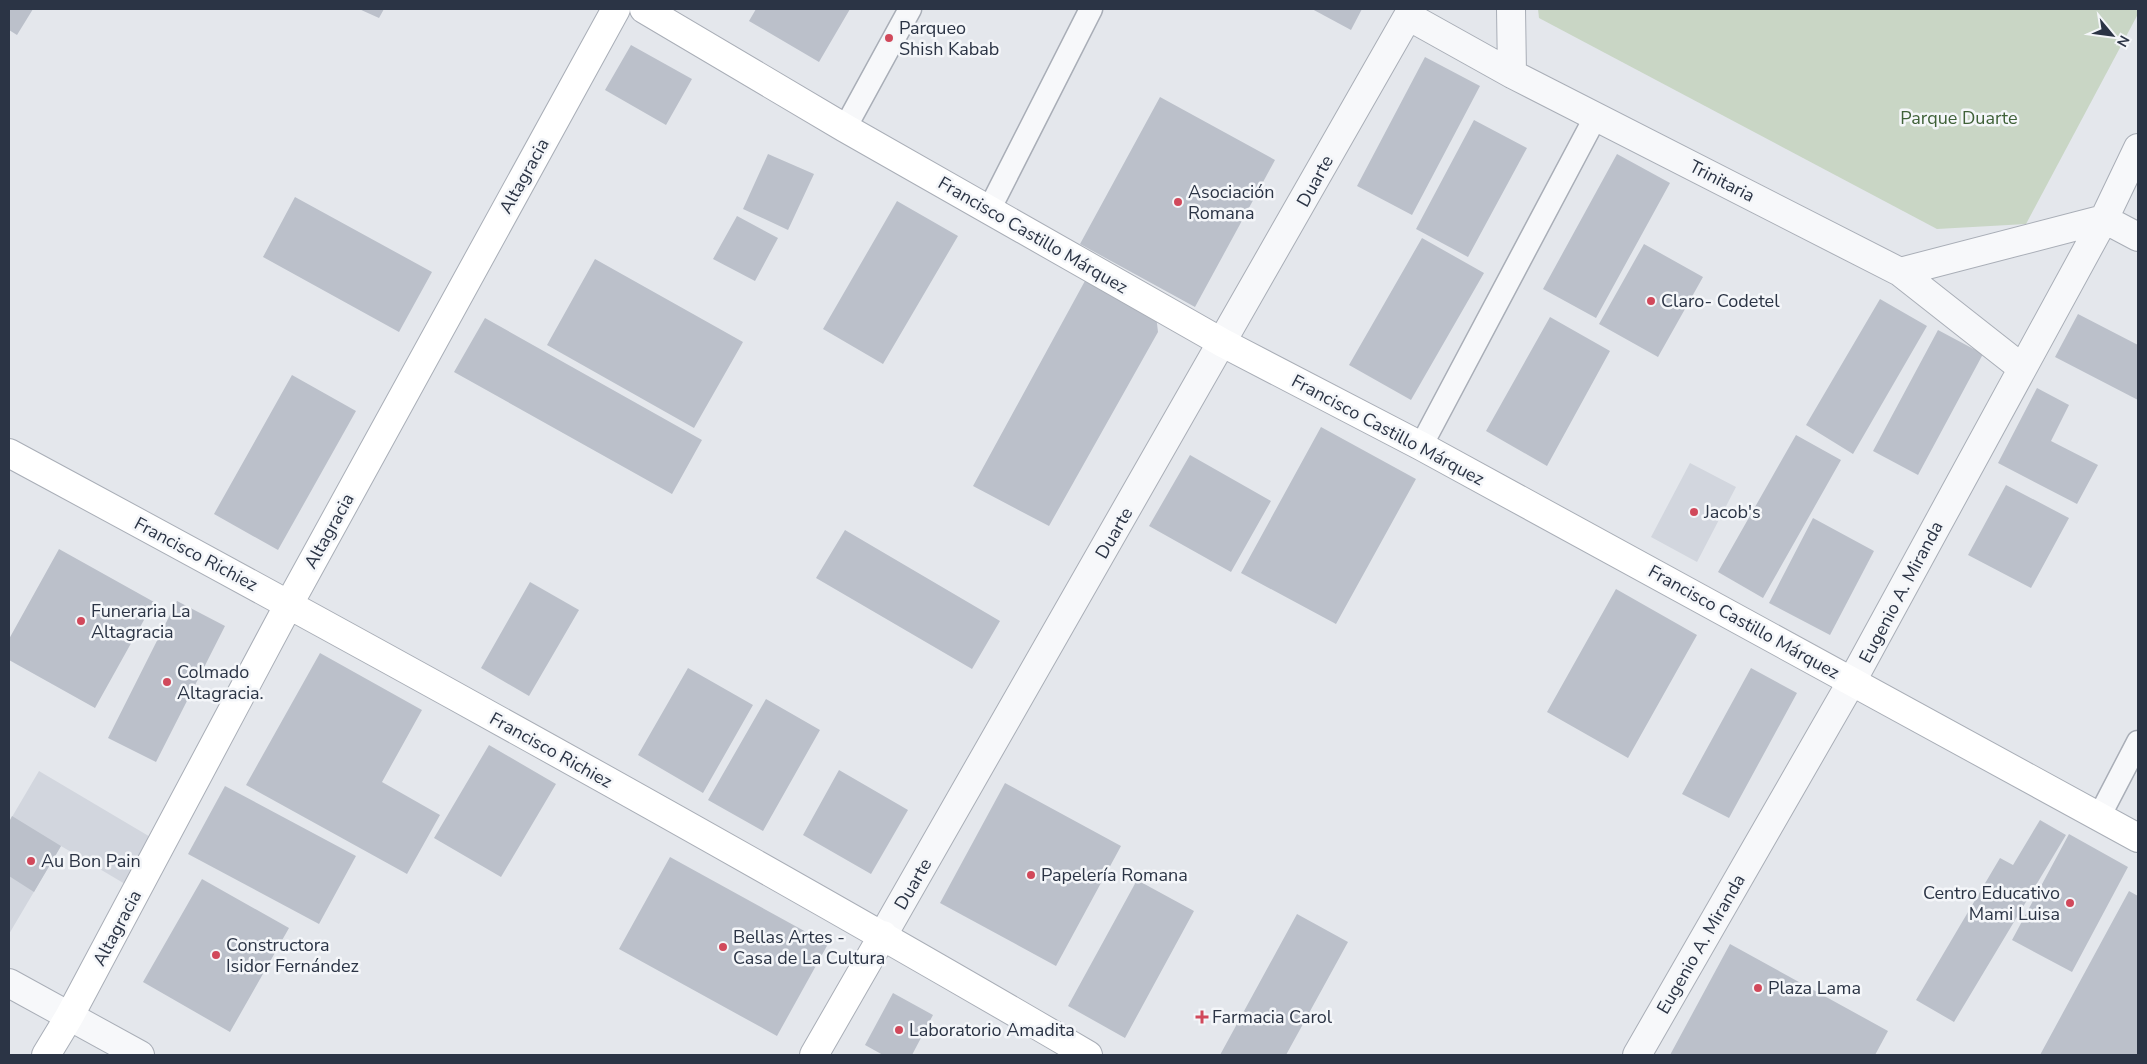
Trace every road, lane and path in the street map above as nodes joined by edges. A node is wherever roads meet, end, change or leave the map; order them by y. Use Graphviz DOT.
graph roads {
  1 [pos="616,9"];
  2 [pos="644,9"];
  3 [pos="910,9"];
  4 [pos="1091,9"];
  5 [pos="1512,9"];
  6 [pos="1410,13"];
  7 [pos="1512,74"];
  8 [pos="1596,116"];
  9 [pos="845,128"];
  10 [pos="2138,148"];
  11 [pos="989,210"];
  12 [pos="2104,219"];
  13 [pos="2138,237"];
  14 [pos="1900,272"];
  15 [pos="1223,343"];
  16 [pos="2022,368"];
  17 [pos="1421,446"];
  18 [pos="9,453"];
  19 [pos="289,604"];
  20 [pos="1852,681"];
  21 [pos="2138,742"];
  22 [pos="2099,817"];
  23 [pos="2138,838"];
  24 [pos="883,935"];
  25 [pos="9,983"];
  26 [pos="69,1017"];
  27 [pos="46,1055"];
  28 [pos="140,1055"];
  29 [pos="814,1055"];
  30 [pos="1088,1055"];
  31 [pos="1637,1055"];
  1 -- 19 [label="main road, Altagracia"];
  2 -- 9 [label="main road, Francisco Castillo Márquez"];
  3 -- 9 [label="lane"];
  4 -- 11 [label="lane"];
  5 -- 7 [label="street"];
  6 -- 7 [label="street, Trinitaria"];
  6 -- 15 [label="street, Duarte"];
  7 -- 8 [label="street, Trinitaria"];
  8 -- 14 [label="street, Trinitaria"];
  8 -- 17 [label="lane"];
  9 -- 11 [label="main road, Francisco Castillo Márquez"];
  10 -- 12 [label="street, Eugenio A. Miranda"];
  11 -- 15 [label="main road, Francisco Castillo Márquez"];
  12 -- 13 [label="street"];
  12 -- 14 [label="street"];
  12 -- 16 [label="street, Eugenio A. Miranda"];
  14 -- 16 [label="street, Trinitaria"];
  15 -- 17 [label="main road, Francisco Castillo Márquez"];
  15 -- 24 [label="street, Duarte"];
  16 -- 20 [label="street, Eugenio A. Miranda"];
  17 -- 20 [label="main road, Francisco Castillo Márquez"];
  18 -- 19 [label="main road, Francisco Richiez"];
  19 -- 24 [label="main road, Francisco Richiez"];
  19 -- 26 [label="main road, Altagracia"];
  20 -- 22 [label="main road, Francisco Castillo Márquez"];
  20 -- 31 [label="street, Eugenio A. Miranda"];
  21 -- 22 [label="lane"];
  22 -- 23 [label="main road, Francisco Castillo Márquez"];
  24 -- 29 [label="main road, Duarte"];
  24 -- 30 [label="main road, Francisco Richiez"];
  25 -- 26 [label="street"];
  26 -- 27 [label="main road, Altagracia"];
  26 -- 28 [label="street"];
}
